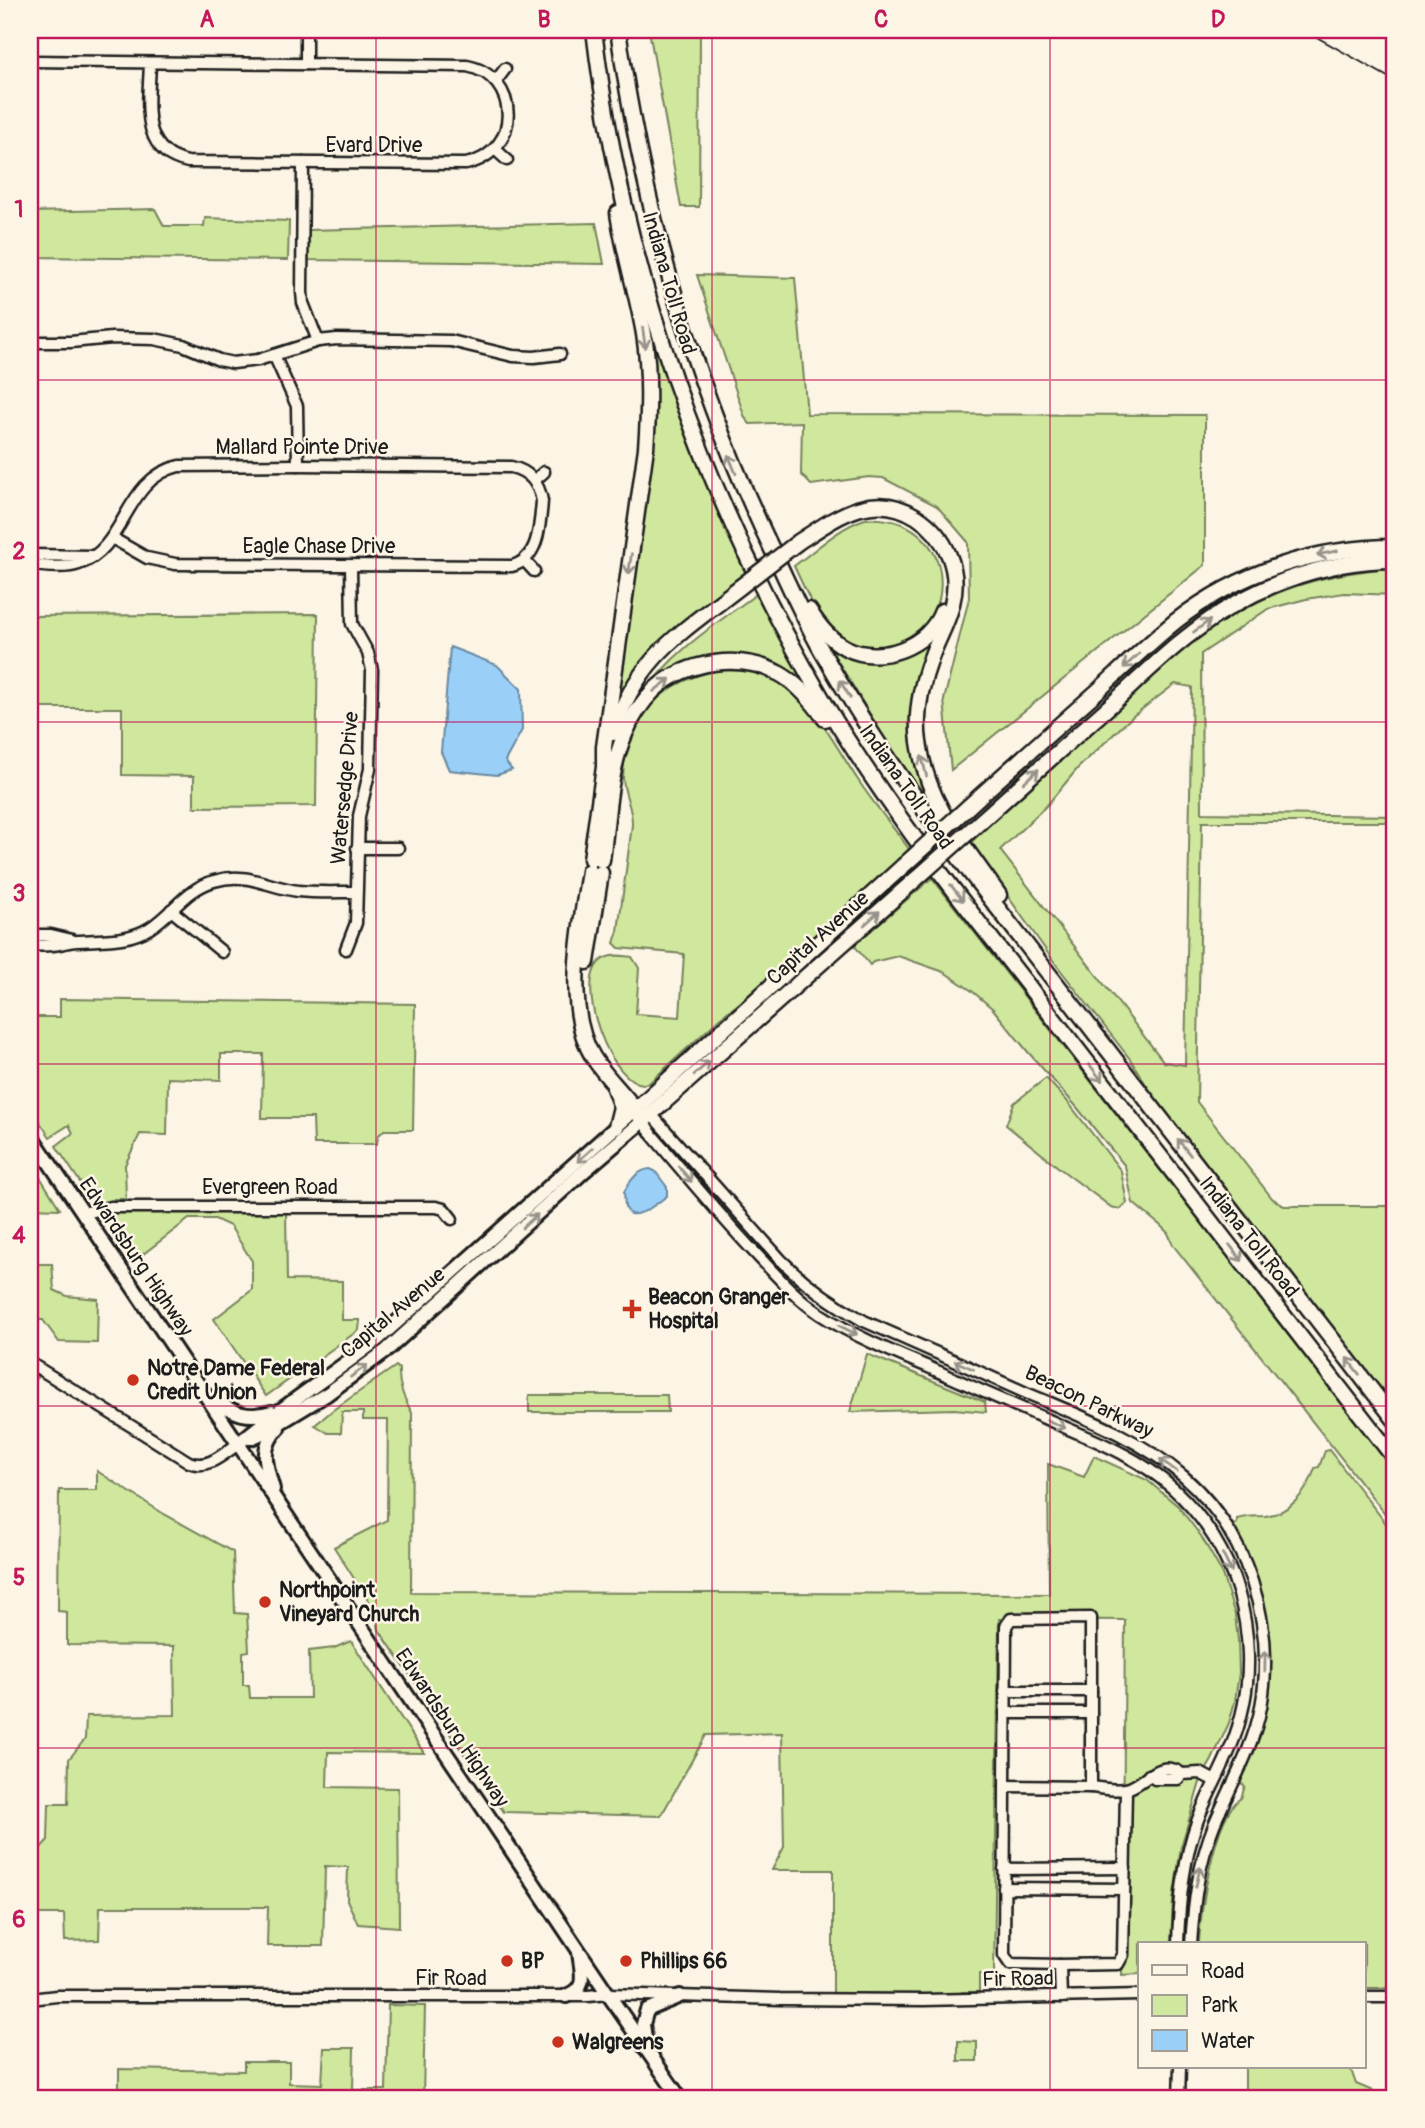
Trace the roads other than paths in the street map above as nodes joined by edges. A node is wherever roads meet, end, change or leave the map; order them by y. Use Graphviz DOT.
graph roads {
  1 [pos="306,30"];
  2 [pos="594,30"];
  3 [pos="618,30"];
  4 [pos="30,61"];
  5 [pos="150,62"];
  6 [pos="306,64"];
  7 [pos="505,69"];
  8 [pos="601,77"];
  9 [pos="496,82"];
  10 [pos="496,150"];
  11 [pos="507,160"];
  12 [pos="303,163"];
  13 [pos="318,341"];
  14 [pos="30,342"];
  15 [pos="560,354"];
  16 [pos="274,355"];
  17 [pos="298,465"];
  18 [pos="544,472"];
  19 [pos="535,480"];
  20 [pos="747,498"];
  21 [pos="112,538"];
  22 [pos="1395,547"];
  23 [pos="799,548"];
  24 [pos="30,555"];
  25 [pos="92,556"];
  26 [pos="527,559"];
  27 [pos="1395,560"];
  28 [pos="30,565"];
  29 [pos="351,566"];
  30 [pos="534,571"];
  31 [pos="610,763"];
  32 [pos="898,814"];
  33 [pos="357,848"];
  34 [pos="398,848"];
  35 [pos="596,866"];
  36 [pos="356,892"];
  37 [pos="171,909"];
  38 [pos="30,935"];
  39 [pos="76,941"];
  40 [pos="30,945"];
  41 [pos="346,949"];
  42 [pos="222,952"];
  43 [pos="1061,990"];
  44 [pos="606,1075"];
  45 [pos="643,1112"];
  46 [pos="616,1127"];
  47 [pos="30,1134"];
  48 [pos="35,1147"];
  49 [pos="83,1213"];
  50 [pos="452,1219"];
  51 [pos="30,1363"];
  52 [pos="207,1397"];
  53 [pos="286,1413"];
  54 [pos="1395,1420"];
  55 [pos="238,1444"];
  56 [pos="1395,1459"];
  57 [pos="280,1506"];
  58 [pos="1005,1691"];
  59 [pos="1091,1691"];
  60 [pos="1005,1713"];
  61 [pos="1091,1713"];
  62 [pos="1215,1781"];
  63 [pos="1005,1786"];
  64 [pos="1091,1787"];
  65 [pos="1126,1789"];
  66 [pos="1004,1868"];
  67 [pos="1125,1868"];
  68 [pos="1004,1888"];
  69 [pos="1124,1889"];
  70 [pos="1178,1942"];
  71 [pos="1191,1942"];
  72 [pos="579,1952"];
  73 [pos="1060,1965"];
  74 [pos="608,1994"];
  75 [pos="1138,1995"];
  76 [pos="566,1996"];
  77 [pos="680,1996"];
  78 [pos="1061,1997"];
  79 [pos="1366,1997"];
  80 [pos="1395,1997"];
  81 [pos="30,2002"];
  82 [pos="646,2049"];
  83 [pos="1180,2068"];
  84 [pos="680,2098"];
  85 [pos="1180,2098"];
  1 -- 6 [label="street"];
  2 -- 8 [label="highway, Indiana Toll Road"];
  20 -- 3 [label="highway, Indiana Toll Road, one-way"];
  4 -- 5 [label="street"];
  5 -- 6 [label="street"];
  5 -- 12 [label="street, Evard Drive"];
  6 -- 9 [label="street"];
  7 -- 9 [label="street"];
  8 -- 31 [label="highway, one-way"];
  8 -- 32 [label="highway, Indiana Toll Road"];
  9 -- 10 [label="street"];
  10 -- 11 [label="street"];
  10 -- 12 [label="street, Evard Drive"];
  12 -- 13 [label="street"];
  13 -- 15 [label="street"];
  13 -- 16 [label="street"];
  14 -- 16 [label="street"];
  16 -- 17 [label="street"];
  17 -- 19 [label="street, Mallard Pointe Drive"];
  17 -- 21 [label="street, Mallard Pointe Drive"];
  18 -- 19 [label="street"];
  19 -- 26 [label="street"];
  20 -- 23 [label="highway"];
  43 -- 20 [label="highway, Indiana Toll Road, one-way"];
  21 -- 25 [label="street, Mallard Pointe Drive"];
  21 -- 29 [label="street, Eagle Chase Drive"];
  22 -- 45 [label="highway, Capital Avenue, one-way, bridge"];
  23 -- 31 [label="highway, bridge"];
  43 -- 23 [label="highway, one-way"];
  24 -- 25 [label="street"];
  25 -- 28 [label="street, Mallard Pointe Drive"];
  26 -- 29 [label="street, Eagle Chase Drive"];
  26 -- 30 [label="street"];
  45 -- 27 [label="highway, Capital Avenue, one-way, bridge"];
  29 -- 33 [label="street, Watersedge Drive"];
  31 -- 32 [label="highway, one-way"];
  31 -- 35 [label="highway"];
  32 -- 56 [label="highway, Indiana Toll Road, one-way"];
  33 -- 34 [label="street"];
  33 -- 36 [label="street, Watersedge Drive"];
  35 -- 44 [label="highway"];
  35 -- 45 [label="highway"];
  36 -- 37 [label="street"];
  36 -- 41 [label="street, Watersedge Drive"];
  37 -- 39 [label="street"];
  37 -- 42 [label="street"];
  38 -- 39 [label="street"];
  39 -- 40 [label="street"];
  54 -- 43 [label="highway, Indiana Toll Road, one-way"];
  44 -- 45 [label="highway"];
  44 -- 46 [label="highway"];
  45 -- 46 [label="main road, Capital Avenue"];
  53 -- 45 [label="main road, Capital Avenue, one-way"];
  45 -- 62 [label="street, Beacon Parkway, one-way"];
  71 -- 45 [label="street, Beacon Parkway, one-way"];
  46 -- 53 [label="main road, Capital Avenue, one-way"];
  47 -- 48 [label="main road, Edwardsburg Highway"];
  48 -- 49 [label="main road, Edwardsburg Highway"];
  49 -- 50 [label="street, Evergreen Road"];
  49 -- 52 [label="main road, Edwardsburg Highway"];
  51 -- 55 [label="street"];
  52 -- 53 [label="main road"];
  52 -- 55 [label="main road, Edwardsburg Highway"];
  53 -- 55 [label="main road, Capital Avenue"];
  53 -- 57 [label="main road"];
  55 -- 57 [label="main road, Edwardsburg Highway"];
  57 -- 72 [label="main road, Edwardsburg Highway"];
  58 -- 59 [label="street"];
  58 -- 59 [label="street"];
  58 -- 60 [label="street"];
  59 -- 61 [label="street"];
  60 -- 61 [label="street"];
  60 -- 63 [label="street"];
  61 -- 64 [label="street"];
  62 -- 65 [label="street"];
  62 -- 70 [label="street, Beacon Parkway"];
  63 -- 64 [label="street"];
  63 -- 66 [label="street"];
  64 -- 65 [label="street"];
  65 -- 67 [label="street"];
  66 -- 67 [label="street"];
  66 -- 68 [label="street"];
  67 -- 69 [label="street"];
  68 -- 69 [label="street"];
  68 -- 73 [label="street"];
  69 -- 73 [label="street"];
  72 -- 74 [label="main road, Edwardsburg Highway"];
  72 -- 76 [label="main road"];
  73 -- 78 [label="street"];
  74 -- 76 [label="street, Fir Road"];
  74 -- 77 [label="street, Fir Road"];
  74 -- 82 [label="main road, Edwardsburg Highway"];
  75 -- 78 [label="street, Fir Road"];
  76 -- 81 [label="street, Fir Road"];
  77 -- 78 [label="street, Fir Road"];
  77 -- 82 [label="main road"];
  79 -- 80 [label="street"];
  82 -- 84 [label="main road, Edwardsburg Highway"];
  83 -- 85 [label="street"];
}
